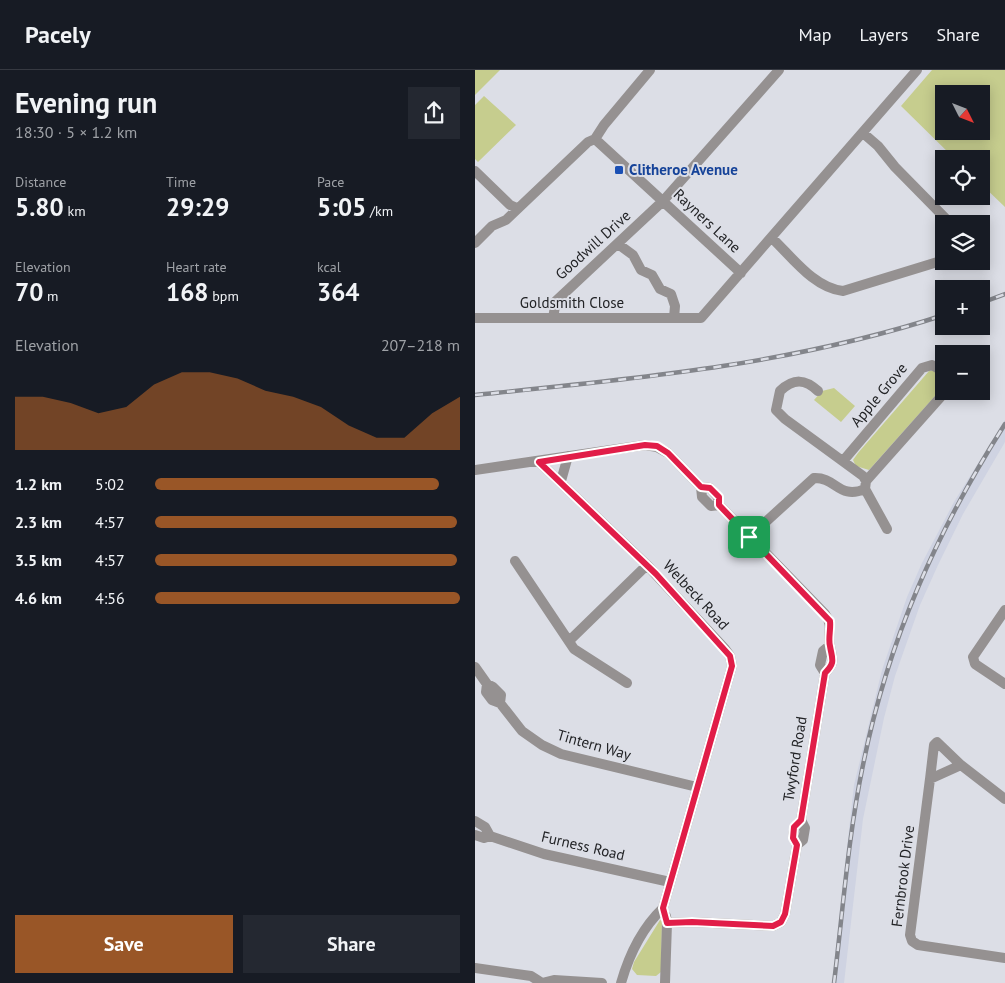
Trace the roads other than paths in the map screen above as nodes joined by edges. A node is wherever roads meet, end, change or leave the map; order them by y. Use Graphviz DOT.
graph roads {
  1 [pos="650,70"];
  2 [pos="779,70"];
  3 [pos="917,70"];
  4 [pos="863,133"];
  5 [pos="595,139"];
  6 [pos="475,170"];
  7 [pos="663,201"];
  8 [pos="517,208"];
  9 [pos="942,215"];
  10 [pos="772,238"];
  11 [pos="475,243"];
  12 [pos="618,244"];
  13 [pos="935,263"];
  14 [pos="741,273"];
  15 [pos="475,318"];
  16 [pos="553,318"];
  17 [pos="672,318"];
  18 [pos="935,367"];
  19 [pos="818,391"];
  20 [pos="938,400"];
  21 [pos="568,456"];
  22 [pos="539,462"];
  23 [pos="843,462"];
  24 [pos="475,470"];
  25 [pos="561,481"];
  26 [pos="866,485"];
  27 [pos="887,529"];
  28 [pos="749,537"];
  29 [pos="515,561"];
  30 [pos="647,565"];
  31 [pos="1005,610"];
  32 [pos="569,641"];
  33 [pos="475,667"];
  34 [pos="627,683"];
  35 [pos="1005,684"];
  36 [pos="961,765"];
  37 [pos="931,779"];
  38 [pos="697,787"];
  39 [pos="1005,799"];
  40 [pos="475,821"];
  41 [pos="475,835"];
  42 [pos="490,836"];
  43 [pos="670,882"];
  44 [pos="663,908"];
  45 [pos="667,923"];
  46 [pos="1005,958"];
  47 [pos="475,968"];
  48 [pos="542,983"];
  49 [pos="602,983"];
  50 [pos="621,983"];
  51 [pos="665,983"];
  1 -- 5 [label="street"];
  2 -- 7 [label="street, Goodwill Drive"];
  3 -- 4 [label="street, Rayners Lane"];
  4 -- 9 [label="street"];
  4 -- 10 [label="street, Rayners Lane"];
  5 -- 7 [label="street, Rayners Lane"];
  5 -- 8 [label="street"];
  6 -- 8 [label="street"];
  7 -- 12 [label="street, Goodwill Drive"];
  7 -- 14 [label="street, Rayners Lane"];
  8 -- 11 [label="street"];
  10 -- 13 [label="street"];
  10 -- 14 [label="street, Rayners Lane"];
  12 -- 16 [label="street, Goodwill Drive"];
  12 -- 17 [label="street"];
  14 -- 17 [label="street, Goldsmith Close"];
  15 -- 16 [label="street, Goldsmith Close"];
  16 -- 17 [label="street, Goldsmith Close"];
  18 -- 23 [label="street, Apple Grove"];
  19 -- 23 [label="street"];
  20 -- 26 [label="street"];
  21 -- 22 [label="street, Twyford Road"];
  21 -- 25 [label="street"];
  21 -- 28 [label="street, Twyford Road"];
  22 -- 24 [label="street"];
  22 -- 25 [label="street, Welbeck Road"];
  23 -- 26 [label="street"];
  25 -- 30 [label="street, Welbeck Road"];
  26 -- 27 [label="street"];
  26 -- 28 [label="street"];
  28 -- 45 [label="street, Twyford Road"];
  29 -- 32 [label="street"];
  30 -- 32 [label="street"];
  30 -- 38 [label="street, Welbeck Road"];
  31 -- 35 [label="street"];
  32 -- 34 [label="street"];
  33 -- 38 [label="street, Tintern Way"];
  36 -- 37 [label="street"];
  36 -- 37 [label="street, Fernbrook Drive"];
  36 -- 39 [label="street, Fernbrook Drive"];
  37 -- 46 [label="street, Fernbrook Drive"];
  38 -- 43 [label="street, Welbeck Road"];
  40 -- 42 [label="street, Furness Road"];
  41 -- 42 [label="street, Furness Road"];
  42 -- 43 [label="street, Furness Road"];
  43 -- 44 [label="street, Welbeck Road"];
  44 -- 45 [label="street, Welbeck Road"];
  44 -- 50 [label="street, Welbeck Road"];
  45 -- 51 [label="street, Welbeck Road"];
  47 -- 48 [label="street"];
  48 -- 49 [label="street"];
}
